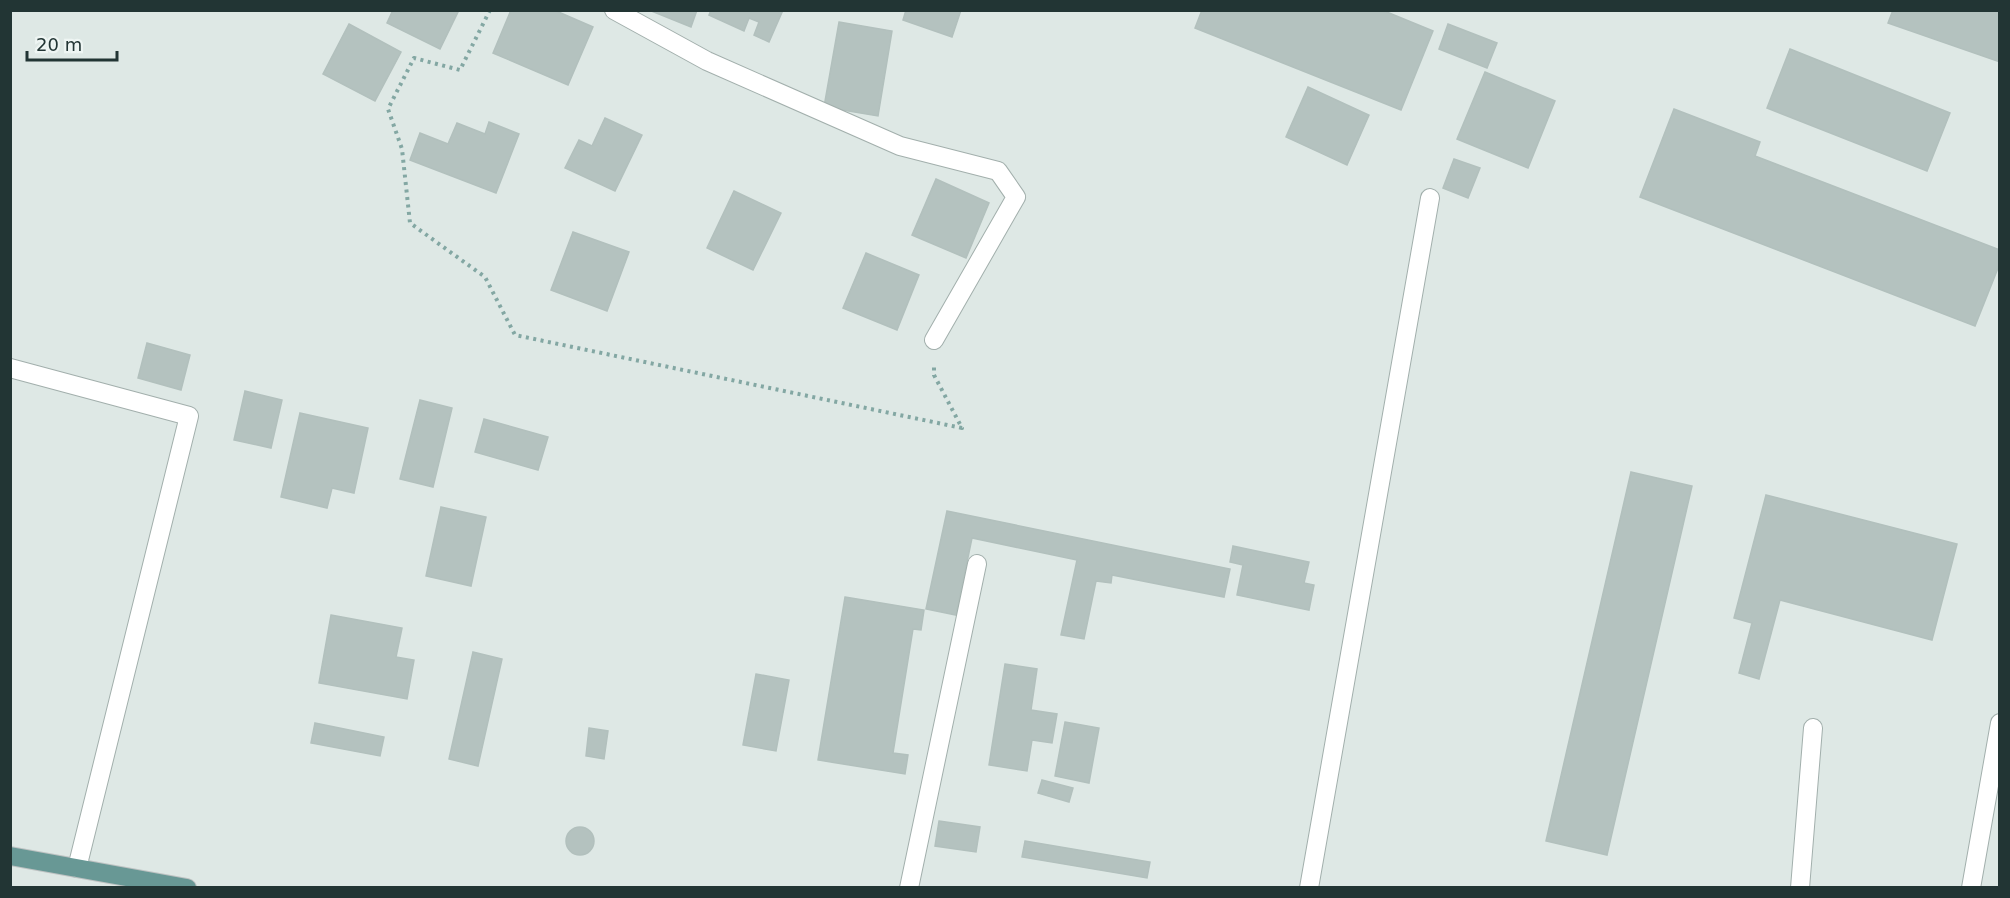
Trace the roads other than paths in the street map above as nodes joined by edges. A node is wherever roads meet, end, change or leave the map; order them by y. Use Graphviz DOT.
graph roads {
  1 [pos="614,10"];
  2 [pos="1430,198"];
  3 [pos="934,340"];
  4 [pos="10,368"];
  5 [pos="976,564"];
  6 [pos="2000,723"];
  7 [pos="1813,728"];
  8 [pos="10,856"];
  9 [pos="77,868"];
  10 [pos="187,888"];
  11 [pos="909,888"];
  12 [pos="1309,888"];
  13 [pos="1800,888"];
  14 [pos="1971,888"];
  1 -- 3 [label="street"];
  2 -- 12 [label="street"];
  4 -- 9 [label="street"];
  5 -- 11 [label="street"];
  6 -- 14 [label="street"];
  7 -- 13 [label="street"];
  8 -- 9 [label="main road"];
  9 -- 10 [label="main road"];
}
